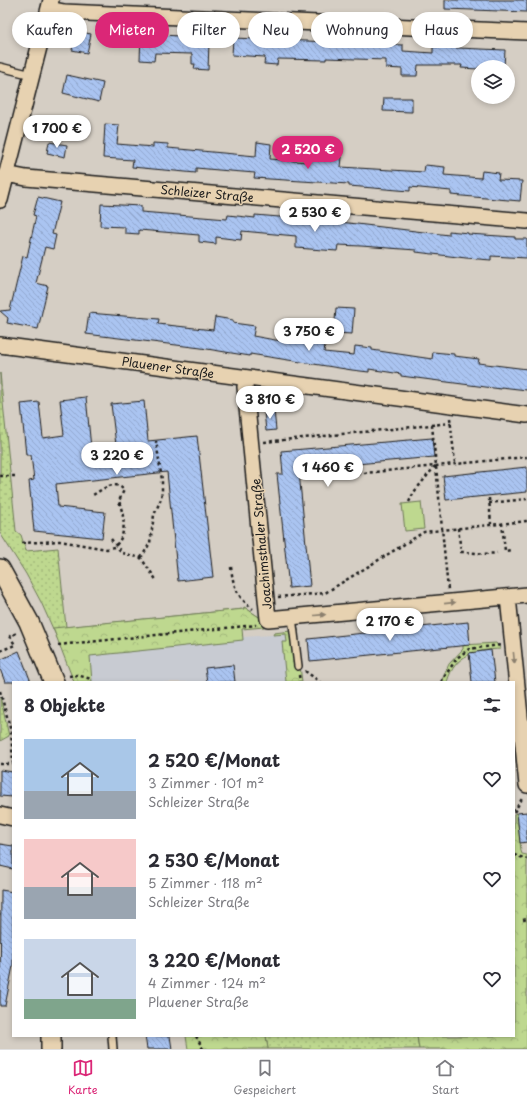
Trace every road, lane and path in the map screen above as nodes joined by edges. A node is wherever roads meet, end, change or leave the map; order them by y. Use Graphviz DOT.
graph roads {
  1 [pos="50,4"];
  2 [pos="527,32"];
  3 [pos="0,67"];
  4 [pos="32,75"];
  5 [pos="6,174"];
  6 [pos="0,200"];
  7 [pos="527,221"];
  8 [pos="0,345"];
  9 [pos="246,378"];
  10 [pos="449,404"];
  11 [pos="527,415"];
  12 [pos="451,423"];
  13 [pos="432,425"];
  14 [pos="156,441"];
  15 [pos="251,443"];
  16 [pos="527,456"];
  17 [pos="455,463"];
  18 [pos="436,465"];
  19 [pos="0,476"];
  20 [pos="16,476"];
  21 [pos="334,476"];
  22 [pos="93,495"];
  23 [pos="489,498"];
  24 [pos="527,499"];
  25 [pos="409,502"];
  26 [pos="490,502"];
  27 [pos="527,521"];
  28 [pos="502,523"];
  29 [pos="491,524"];
  30 [pos="458,528"];
  31 [pos="442,530"];
  32 [pos="111,539"];
  33 [pos="22,543"];
  34 [pos="116,546"];
  35 [pos="512,550"];
  36 [pos="497,553"];
  37 [pos="141,558"];
  38 [pos="231,567"];
  39 [pos="0,569"];
  40 [pos="157,581"];
  41 [pos="527,595"];
  42 [pos="508,597"];
  43 [pos="266,598"];
  44 [pos="450,603"];
  45 [pos="292,617"];
  46 [pos="268,619"];
  47 [pos="17,633"];
  48 [pos="513,644"];
  49 [pos="58,645"];
  50 [pos="0,651"];
  51 [pos="298,666"];
  52 [pos="61,679"];
  53 [pos="91,679"];
  54 [pos="319,681"];
  55 [pos="442,681"];
  56 [pos="0,691"];
  57 [pos="12,747"];
  58 [pos="12,763"];
  59 [pos="0,764"];
  60 [pos="526,790"];
  61 [pos="515,810"];
  62 [pos="0,815"];
  63 [pos="12,818"];
  64 [pos="515,855"];
  65 [pos="527,859"];
  66 [pos="51,1037"];
  67 [pos="112,1037"];
  68 [pos="197,1037"];
  69 [pos="51,1049"];
  70 [pos="113,1049"];
  71 [pos="203,1049"];
  1 -- 2 [label="street"];
  1 -- 4 [label="street"];
  3 -- 4 [label="lane"];
  4 -- 5 [label="street"];
  5 -- 6 [label="street"];
  5 -- 7 [label="street, Schleizer Straße"];
  8 -- 9 [label="street, Plauener Straße"];
  9 -- 10 [label="street, Plauener Straße"];
  9 -- 15 [label="street, Joachimsthaler Straße"];
  10 -- 11 [label="street, Plauener Straße"];
  10 -- 12 [label="path"];
  12 -- 13 [label="path"];
  12 -- 17 [label="path"];
  13 -- 15 [label="path"];
  13 -- 18 [label="path"];
  14 -- 37 [label="path"];
  15 -- 43 [label="street, Joachimsthaler Straße"];
  16 -- 17 [label="path"];
  17 -- 18 [label="path"];
  18 -- 21 [label="path"];
  18 -- 25 [label="path"];
  18 -- 31 [label="path"];
  19 -- 20 [label="path"];
  22 -- 34 [label="path"];
  23 -- 26 [label="path"];
  24 -- 26 [label="path"];
  26 -- 29 [label="path"];
  27 -- 28 [label="path"];
  28 -- 29 [label="path"];
  28 -- 35 [label="path"];
  29 -- 30 [label="path"];
  30 -- 31 [label="path"];
  30 -- 36 [label="path"];
  31 -- 43 [label="path"];
  31 -- 44 [label="path"];
  32 -- 34 [label="path"];
  33 -- 34 [label="path"];
  34 -- 37 [label="path"];
  37 -- 40 [label="path"];
  38 -- 46 [label="path"];
  39 -- 52 [label="street"];
  41 -- 42 [label="street, Joachimsthaler Straße"];
  44 -- 42 [label="street, Joachimsthaler Straße, one-way"];
  42 -- 48 [label="street"];
  43 -- 46 [label="street, Joachimsthaler Straße"];
  45 -- 44 [label="street, Joachimsthaler Straße, one-way"];
  45 -- 46 [label="street, Joachimsthaler Straße"];
  45 -- 51 [label="lane"];
  46 -- 49 [label="path"];
  47 -- 50 [label="path"];
  48 -- 55 [label="path"];
  48 -- 60 [label="street, one-way"];
  51 -- 54 [label="path"];
  52 -- 53 [label="path"];
  56 -- 57 [label="path"];
  58 -- 59 [label="path"];
  60 -- 61 [label="path"];
  62 -- 63 [label="street"];
  64 -- 65 [label="path"];
  66 -- 69 [label="street"];
  67 -- 70 [label="lane"];
  68 -- 71 [label="path"];
}
